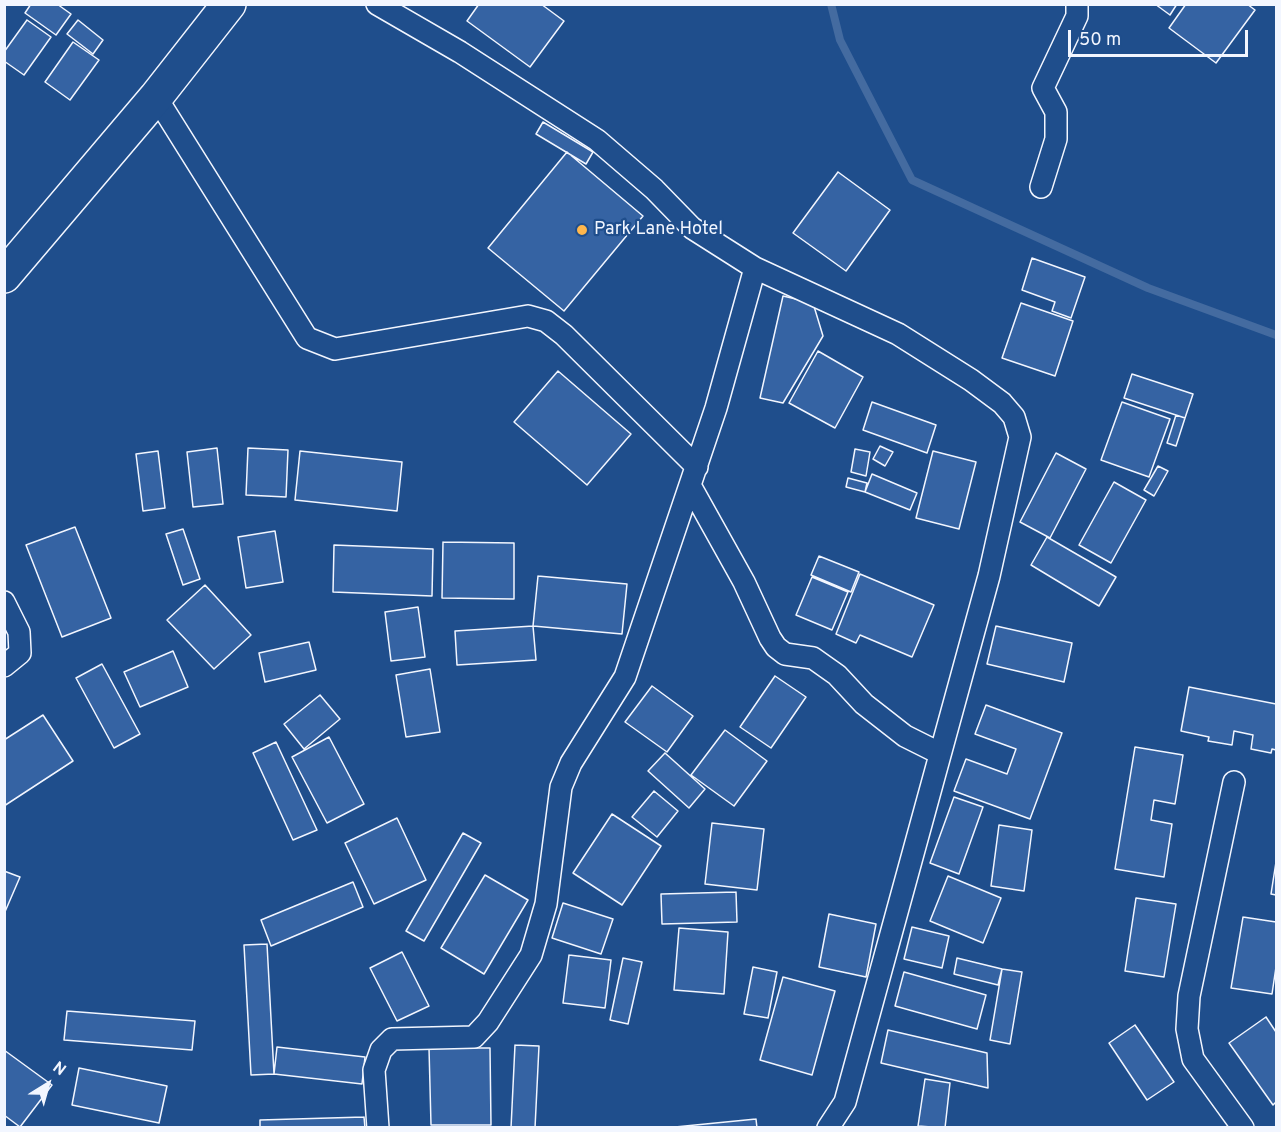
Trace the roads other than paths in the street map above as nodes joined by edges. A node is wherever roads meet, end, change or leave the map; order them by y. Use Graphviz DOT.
graph roads {
  1 [pos="229,4"];
  2 [pos="377,4"];
  3 [pos="1077,4"];
  4 [pos="156,97"];
  5 [pos="1041,187"];
  6 [pos="755,268"];
  7 [pos="4,276"];
  8 [pos="697,467"];
  9 [pos="691,487"];
  10 [pos="4,602"];
  11 [pos="4,666"];
  12 [pos="939,753"];
  13 [pos="1234,782"];
  14 [pos="378,1128"];
  15 [pos="828,1128"];
  16 [pos="1243,1128"];
  1 -- 4 [label="highway"];
  2 -- 6 [label="street"];
  3 -- 5 [label="street"];
  4 -- 7 [label="highway"];
  4 -- 8 [label="street"];
  6 -- 8 [label="street"];
  6 -- 12 [label="street"];
  8 -- 9 [label="street"];
  9 -- 12 [label="street"];
  9 -- 14 [label="street"];
  10 -- 11 [label="street"];
  12 -- 15 [label="street"];
  13 -- 16 [label="street"];
}
